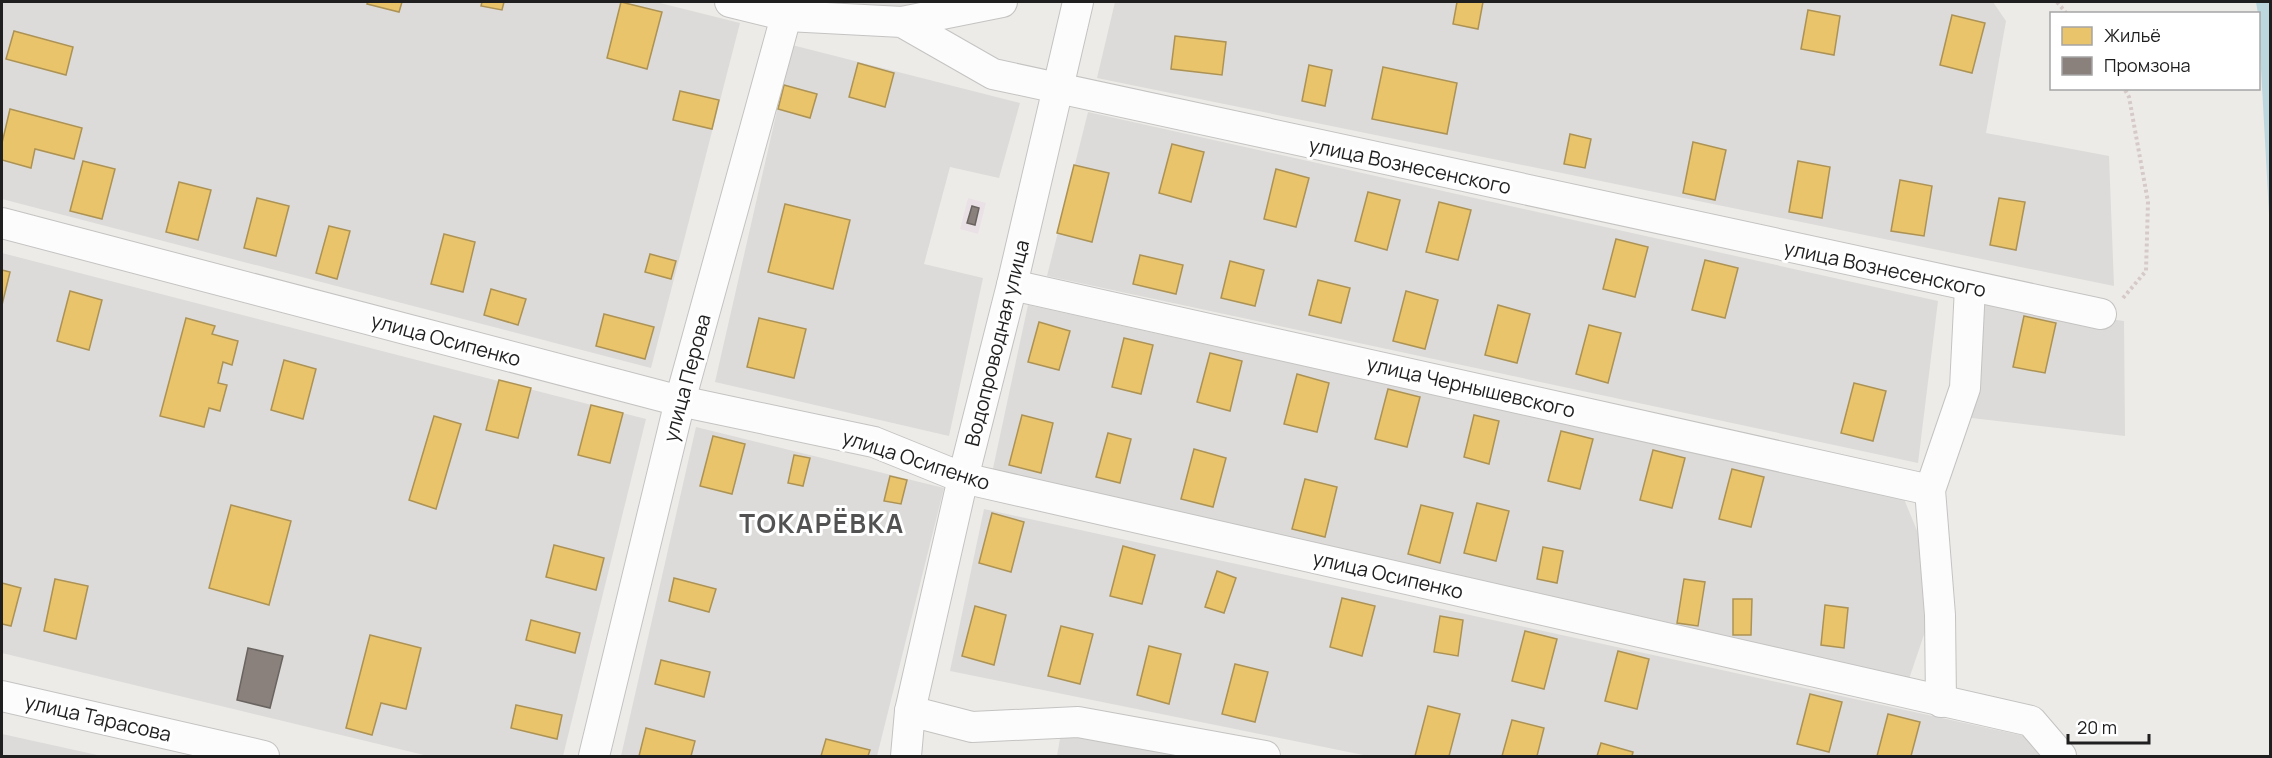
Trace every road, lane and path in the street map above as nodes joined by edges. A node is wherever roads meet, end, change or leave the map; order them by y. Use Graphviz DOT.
graph roads {
  1 [pos="730,2"];
  2 [pos="1002,2"];
  3 [pos="1078,2"];
  4 [pos="788,9"];
  5 [pos="902,22"];
  6 [pos="1057,89"];
  7 [pos="2125,90"];
  8 [pos="2,223"];
  9 [pos="1012,285"];
  10 [pos="1970,287"];
  11 [pos="2101,314"];
  12 [pos="680,401"];
  13 [pos="963,478"];
  14 [pos="1930,490"];
  15 [pos="2,696"];
  16 [pos="1941,702"];
  17 [pos="910,711"];
  18 [pos="264,756"];
  19 [pos="594,756"];
  20 [pos="906,756"];
  21 [pos="1265,756"];
  22 [pos="2061,756"];
  1 -- 4 [label="street, улица Вознесенского"];
  2 -- 5 [label="street"];
  3 -- 6 [label="street, Водопроводная улица"];
  4 -- 5 [label="street, улица Вознесенского"];
  4 -- 12 [label="street, улица Перова"];
  5 -- 6 [label="street, улица Вознесенского"];
  6 -- 9 [label="street, Водопроводная улица"];
  6 -- 10 [label="street, улица Вознесенского"];
  7 -- 11 [label="path"];
  8 -- 12 [label="street, улица Осипенко"];
  9 -- 13 [label="street, Водопроводная улица"];
  9 -- 14 [label="street, улица Чернышевского"];
  10 -- 11 [label="street, улица Вознесенского"];
  10 -- 14 [label="street"];
  12 -- 13 [label="street, улица Осипенко"];
  12 -- 19 [label="street, улица Перова"];
  13 -- 16 [label="street, улица Осипенко"];
  13 -- 17 [label="street, Водопроводная улица"];
  14 -- 16 [label="street"];
  15 -- 18 [label="street, улица Тарасова"];
  16 -- 22 [label="street, улица Осипенко"];
  17 -- 20 [label="street, Водопроводная улица"];
  17 -- 21 [label="street"];
}
